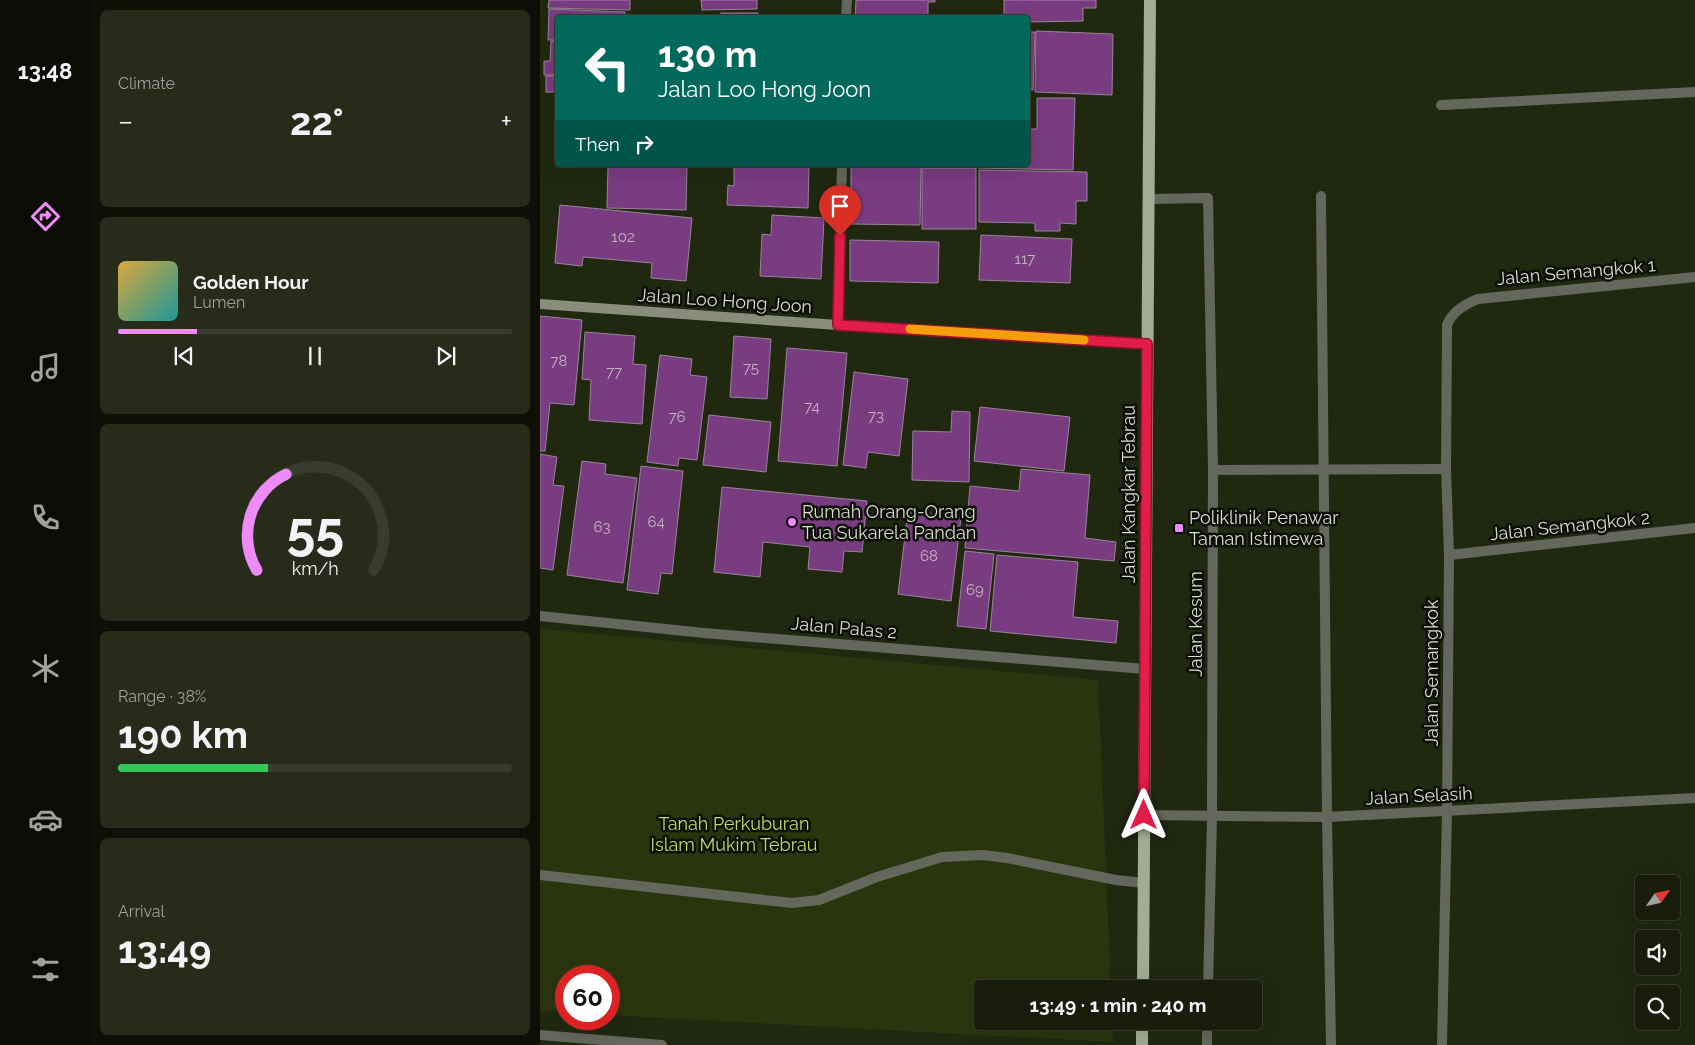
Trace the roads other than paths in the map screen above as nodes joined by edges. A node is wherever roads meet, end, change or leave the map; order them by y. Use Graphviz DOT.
graph roads {
  1 [pos="846,0"];
  2 [pos="1150,0"];
  3 [pos="846,15"];
  4 [pos="1695,92"];
  5 [pos="1442,105"];
  6 [pos="842,167"];
  7 [pos="1321,196"];
  8 [pos="1148,199"];
  9 [pos="1695,277"];
  10 [pos="540,304"];
  11 [pos="1462,307"];
  12 [pos="838,325"];
  13 [pos="1147,344"];
  14 [pos="1323,469"];
  15 [pos="1446,469"];
  16 [pos="1213,470"];
  17 [pos="1695,528"];
  18 [pos="1449,556"];
  19 [pos="540,616"];
  20 [pos="1145,669"];
  21 [pos="1695,798"];
  22 [pos="1447,810"];
  23 [pos="1144,815"];
  24 [pos="1212,816"];
  25 [pos="1327,817"];
  26 [pos="540,875"];
  27 [pos="1144,883"];
  28 [pos="1143,980"];
  29 [pos="1208,980"];
  30 [pos="1142,1030"];
  31 [pos="1207,1030"];
  32 [pos="540,1035"];
  33 [pos="662,1045"];
  34 [pos="1142,1045"];
  35 [pos="1207,1045"];
  36 [pos="1331,1045"];
  37 [pos="1442,1045"];
  1 -- 3 [label="street"];
  2 -- 8 [label="main road, Jalan Kangkar Tebrau"];
  4 -- 5 [label="street"];
  6 -- 12 [label="street"];
  7 -- 14 [label="street"];
  8 -- 13 [label="main road, Jalan Kangkar Tebrau"];
  8 -- 16 [label="street, Jalan Kesum"];
  9 -- 11 [label="street, Jalan Semangkok 1"];
  10 -- 12 [label="street, Jalan Loo Hong Joon"];
  11 -- 15 [label="street, Jalan Semangkok"];
  12 -- 13 [label="street, Jalan Loo Hong Joon"];
  13 -- 20 [label="main road, Jalan Kangkar Tebrau"];
  14 -- 15 [label="street"];
  14 -- 16 [label="street"];
  14 -- 25 [label="street"];
  15 -- 18 [label="street, Jalan Semangkok"];
  16 -- 24 [label="street, Jalan Kesum"];
  17 -- 18 [label="street, Jalan Semangkok 2"];
  18 -- 22 [label="street, Jalan Semangkok"];
  19 -- 20 [label="street, Jalan Palas 2"];
  20 -- 23 [label="main road, Jalan Kangkar Tebrau"];
  21 -- 22 [label="street, Jalan Selasih"];
  22 -- 25 [label="street, Jalan Selasih"];
  22 -- 37 [label="street, Jalan Semangkok"];
  23 -- 24 [label="street, Jalan Selasih"];
  23 -- 27 [label="main road, Jalan Kangkar Tebrau"];
  24 -- 25 [label="street, Jalan Selasih"];
  24 -- 29 [label="street, Jalan Kesum"];
  25 -- 36 [label="street"];
  26 -- 27 [label="street"];
  27 -- 28 [label="main road, Jalan Kangkar Tebrau"];
  30 -- 34 [label="main road"];
  31 -- 35 [label="street"];
  32 -- 33 [label="street"];
}
